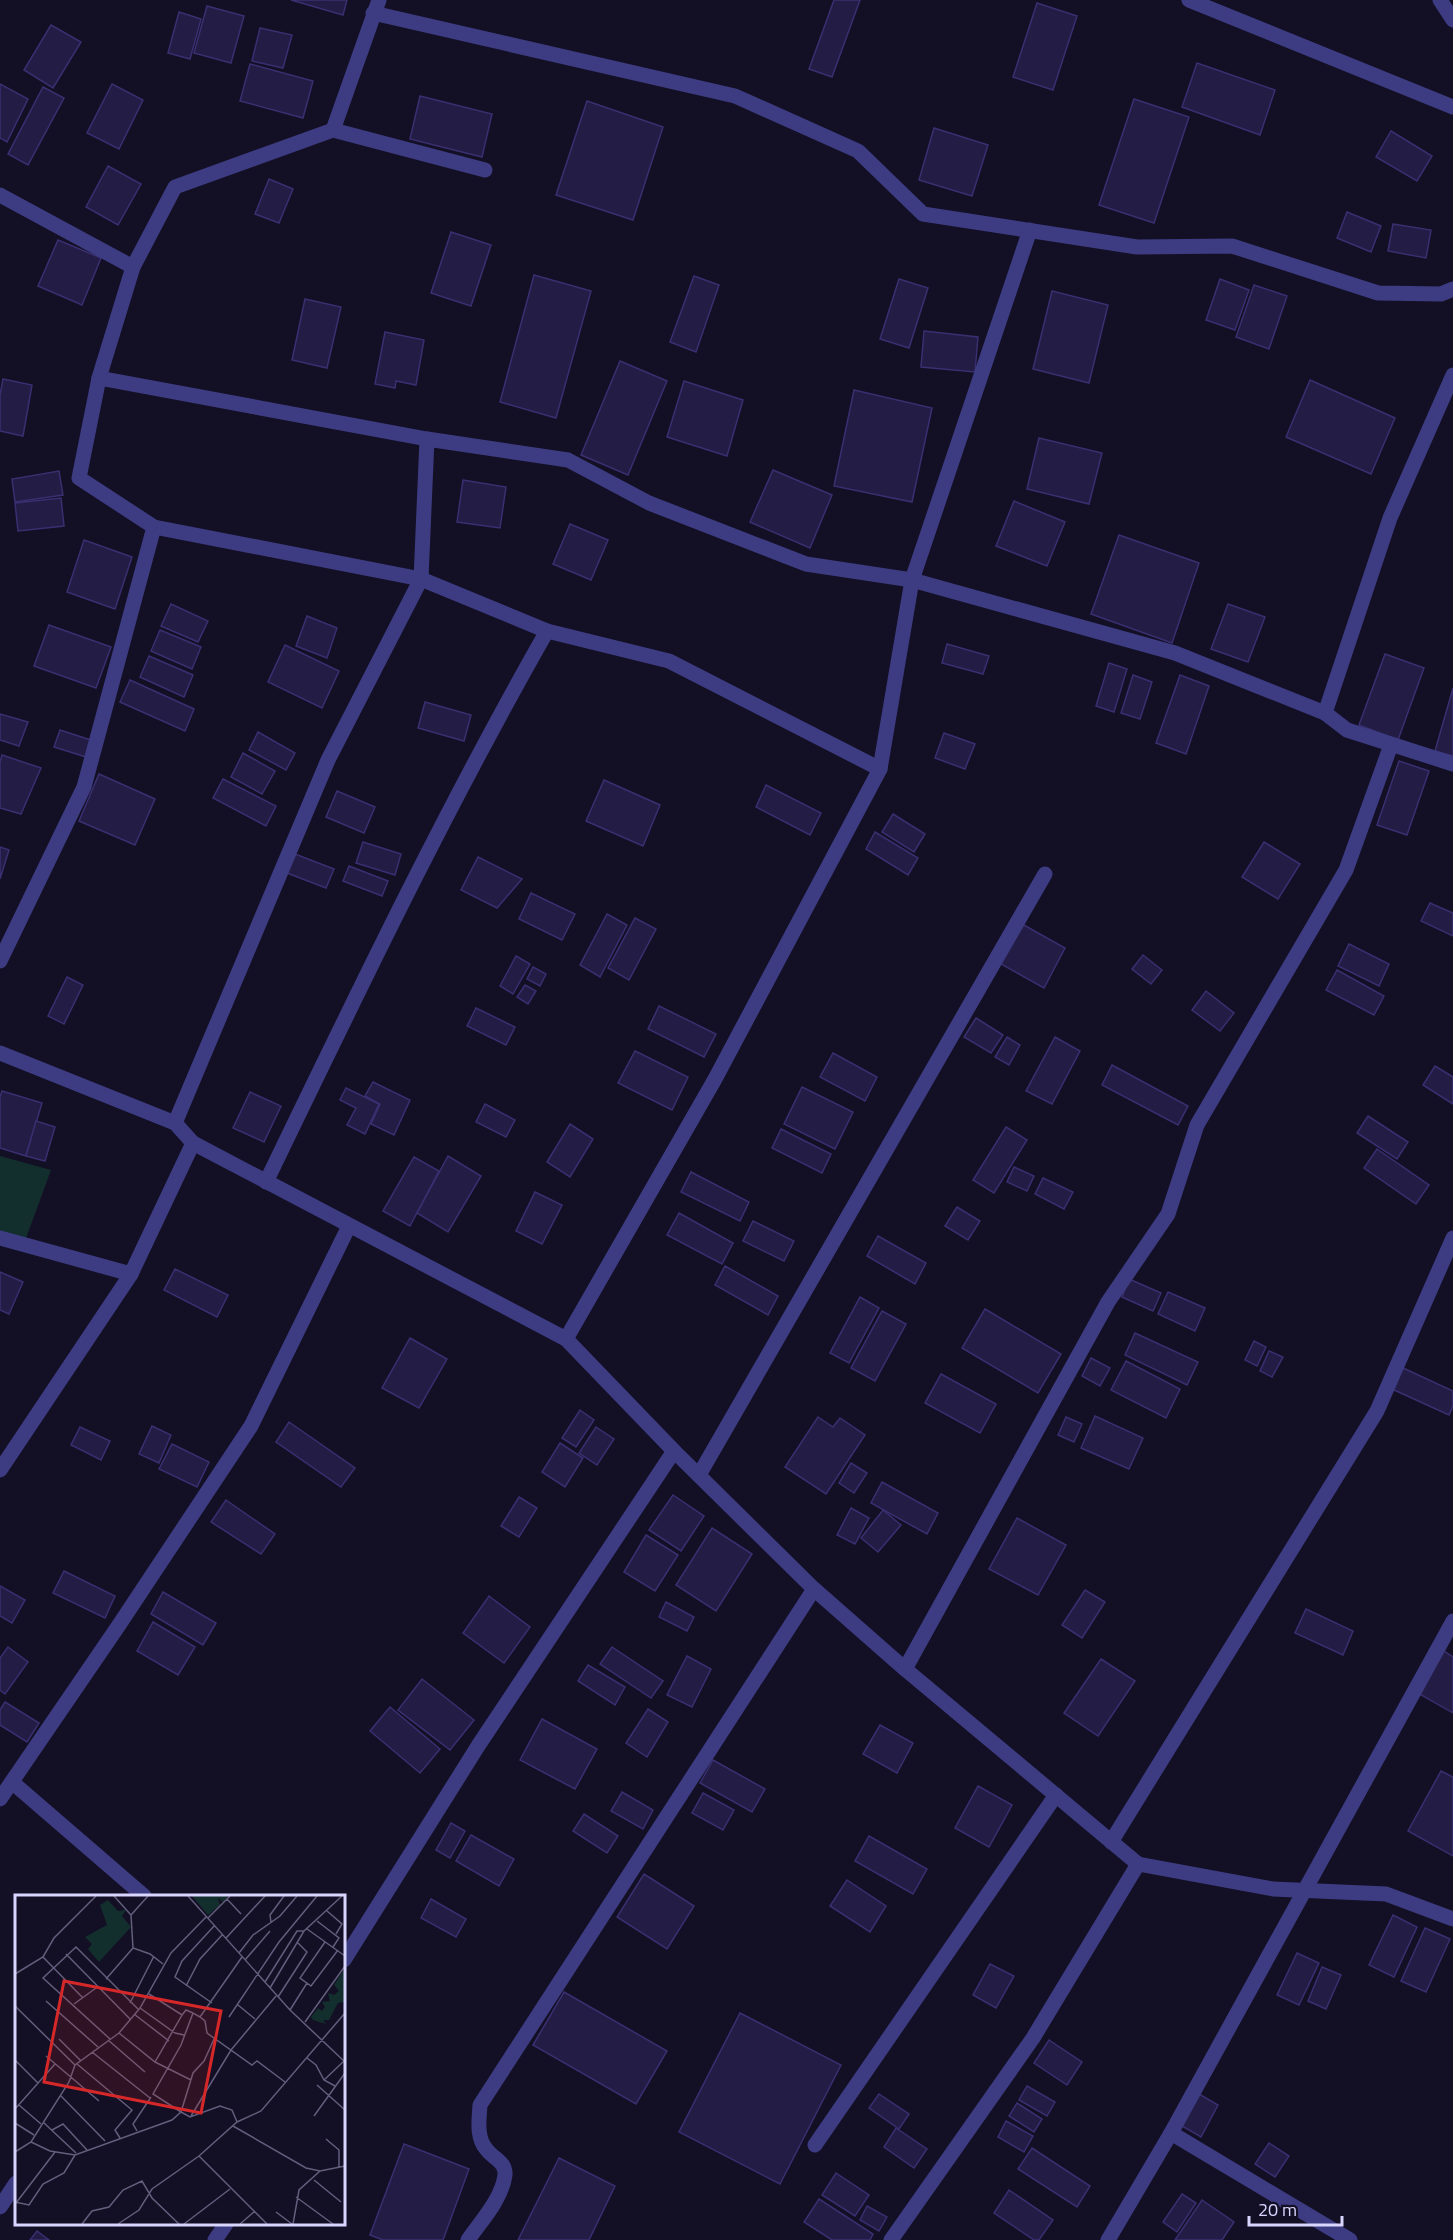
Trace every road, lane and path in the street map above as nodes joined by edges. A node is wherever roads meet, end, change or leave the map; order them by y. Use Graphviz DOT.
graph roads {
  1 [pos="1189,0"];
  2 [pos="1440,0"];
  3 [pos="376,7"];
  4 [pos="1453,20"];
  5 [pos="1453,107"];
  6 [pos="333,130"];
  7 [pos="485,171"];
  8 [pos="0,195"];
  9 [pos="1030,230"];
  10 [pos="133,267"];
  11 [pos="1453,289"];
  12 [pos="1453,375"];
  13 [pos="99,378"];
  14 [pos="427,439"];
  15 [pos="154,527"];
  16 [pos="421,579"];
  17 [pos="912,580"];
  18 [pos="547,631"];
  19 [pos="1325,713"];
  20 [pos="1390,745"];
  21 [pos="1453,764"];
  22 [pos="880,770"];
  23 [pos="1045,874"];
  24 [pos="0,961"];
  25 [pos="0,1053"];
  26 [pos="175,1123"];
  27 [pos="193,1143"];
  28 [pos="266,1182"];
  29 [pos="349,1226"];
  30 [pos="0,1238"];
  31 [pos="1453,1238"];
  32 [pos="131,1274"];
  33 [pos="567,1339"];
  34 [pos="674,1451"];
  35 [pos="0,1470"];
  36 [pos="699,1475"];
  37 [pos="814,1589"];
  38 [pos="1453,1621"];
  39 [pos="905,1669"];
  40 [pos="12,1782"];
  41 [pos="1056,1795"];
  42 [pos="0,1799"];
  43 [pos="1111,1842"];
  44 [pos="1138,1864"];
  45 [pos="1304,1889"];
  46 [pos="143,1895"];
  47 [pos="1453,1918"];
  48 [pos="345,1958"];
  49 [pos="1171,2133"];
  50 [pos="815,2145"];
  51 [pos="15,2185"];
  52 [pos="0,2208"];
  53 [pos="225,2225"];
  54 [pos="215,2240"];
  55 [pos="468,2240"];
  56 [pos="891,2240"];
  57 [pos="1108,2240"];
  58 [pos="1350,2240"];
  1 -- 5 [label="street"];
  2 -- 4 [label="street"];
  3 -- 6 [label="street"];
  3 -- 9 [label="street"];
  6 -- 7 [label="street"];
  6 -- 10 [label="street"];
  8 -- 10 [label="street"];
  9 -- 11 [label="street"];
  9 -- 17 [label="street"];
  10 -- 13 [label="street"];
  12 -- 19 [label="street"];
  13 -- 14 [label="street"];
  13 -- 15 [label="street"];
  14 -- 16 [label="street"];
  14 -- 17 [label="street"];
  15 -- 16 [label="street"];
  15 -- 24 [label="street"];
  16 -- 18 [label="street"];
  16 -- 26 [label="street"];
  17 -- 19 [label="street"];
  17 -- 22 [label="street"];
  18 -- 22 [label="street"];
  18 -- 28 [label="street"];
  19 -- 20 [label="street"];
  20 -- 21 [label="street"];
  20 -- 39 [label="street"];
  22 -- 33 [label="street"];
  23 -- 36 [label="street"];
  25 -- 26 [label="street"];
  26 -- 27 [label="street"];
  27 -- 28 [label="street"];
  27 -- 32 [label="street"];
  28 -- 29 [label="street"];
  29 -- 33 [label="street"];
  29 -- 40 [label="street"];
  30 -- 32 [label="street"];
  31 -- 43 [label="street"];
  32 -- 35 [label="street"];
  33 -- 34 [label="street"];
  34 -- 36 [label="street"];
  34 -- 48 [label="street"];
  36 -- 37 [label="street"];
  37 -- 39 [label="street"];
  37 -- 55 [label="street"];
  38 -- 45 [label="street"];
  39 -- 41 [label="street"];
  40 -- 42 [label="street"];
  40 -- 46 [label="street"];
  41 -- 43 [label="street"];
  41 -- 50 [label="street"];
  43 -- 44 [label="street"];
  44 -- 45 [label="street"];
  44 -- 56 [label="street"];
  45 -- 47 [label="street"];
  45 -- 49 [label="street"];
  49 -- 57 [label="street"];
  49 -- 58 [label="street"];
  51 -- 52 [label="street"];
  53 -- 54 [label="street"];
}
